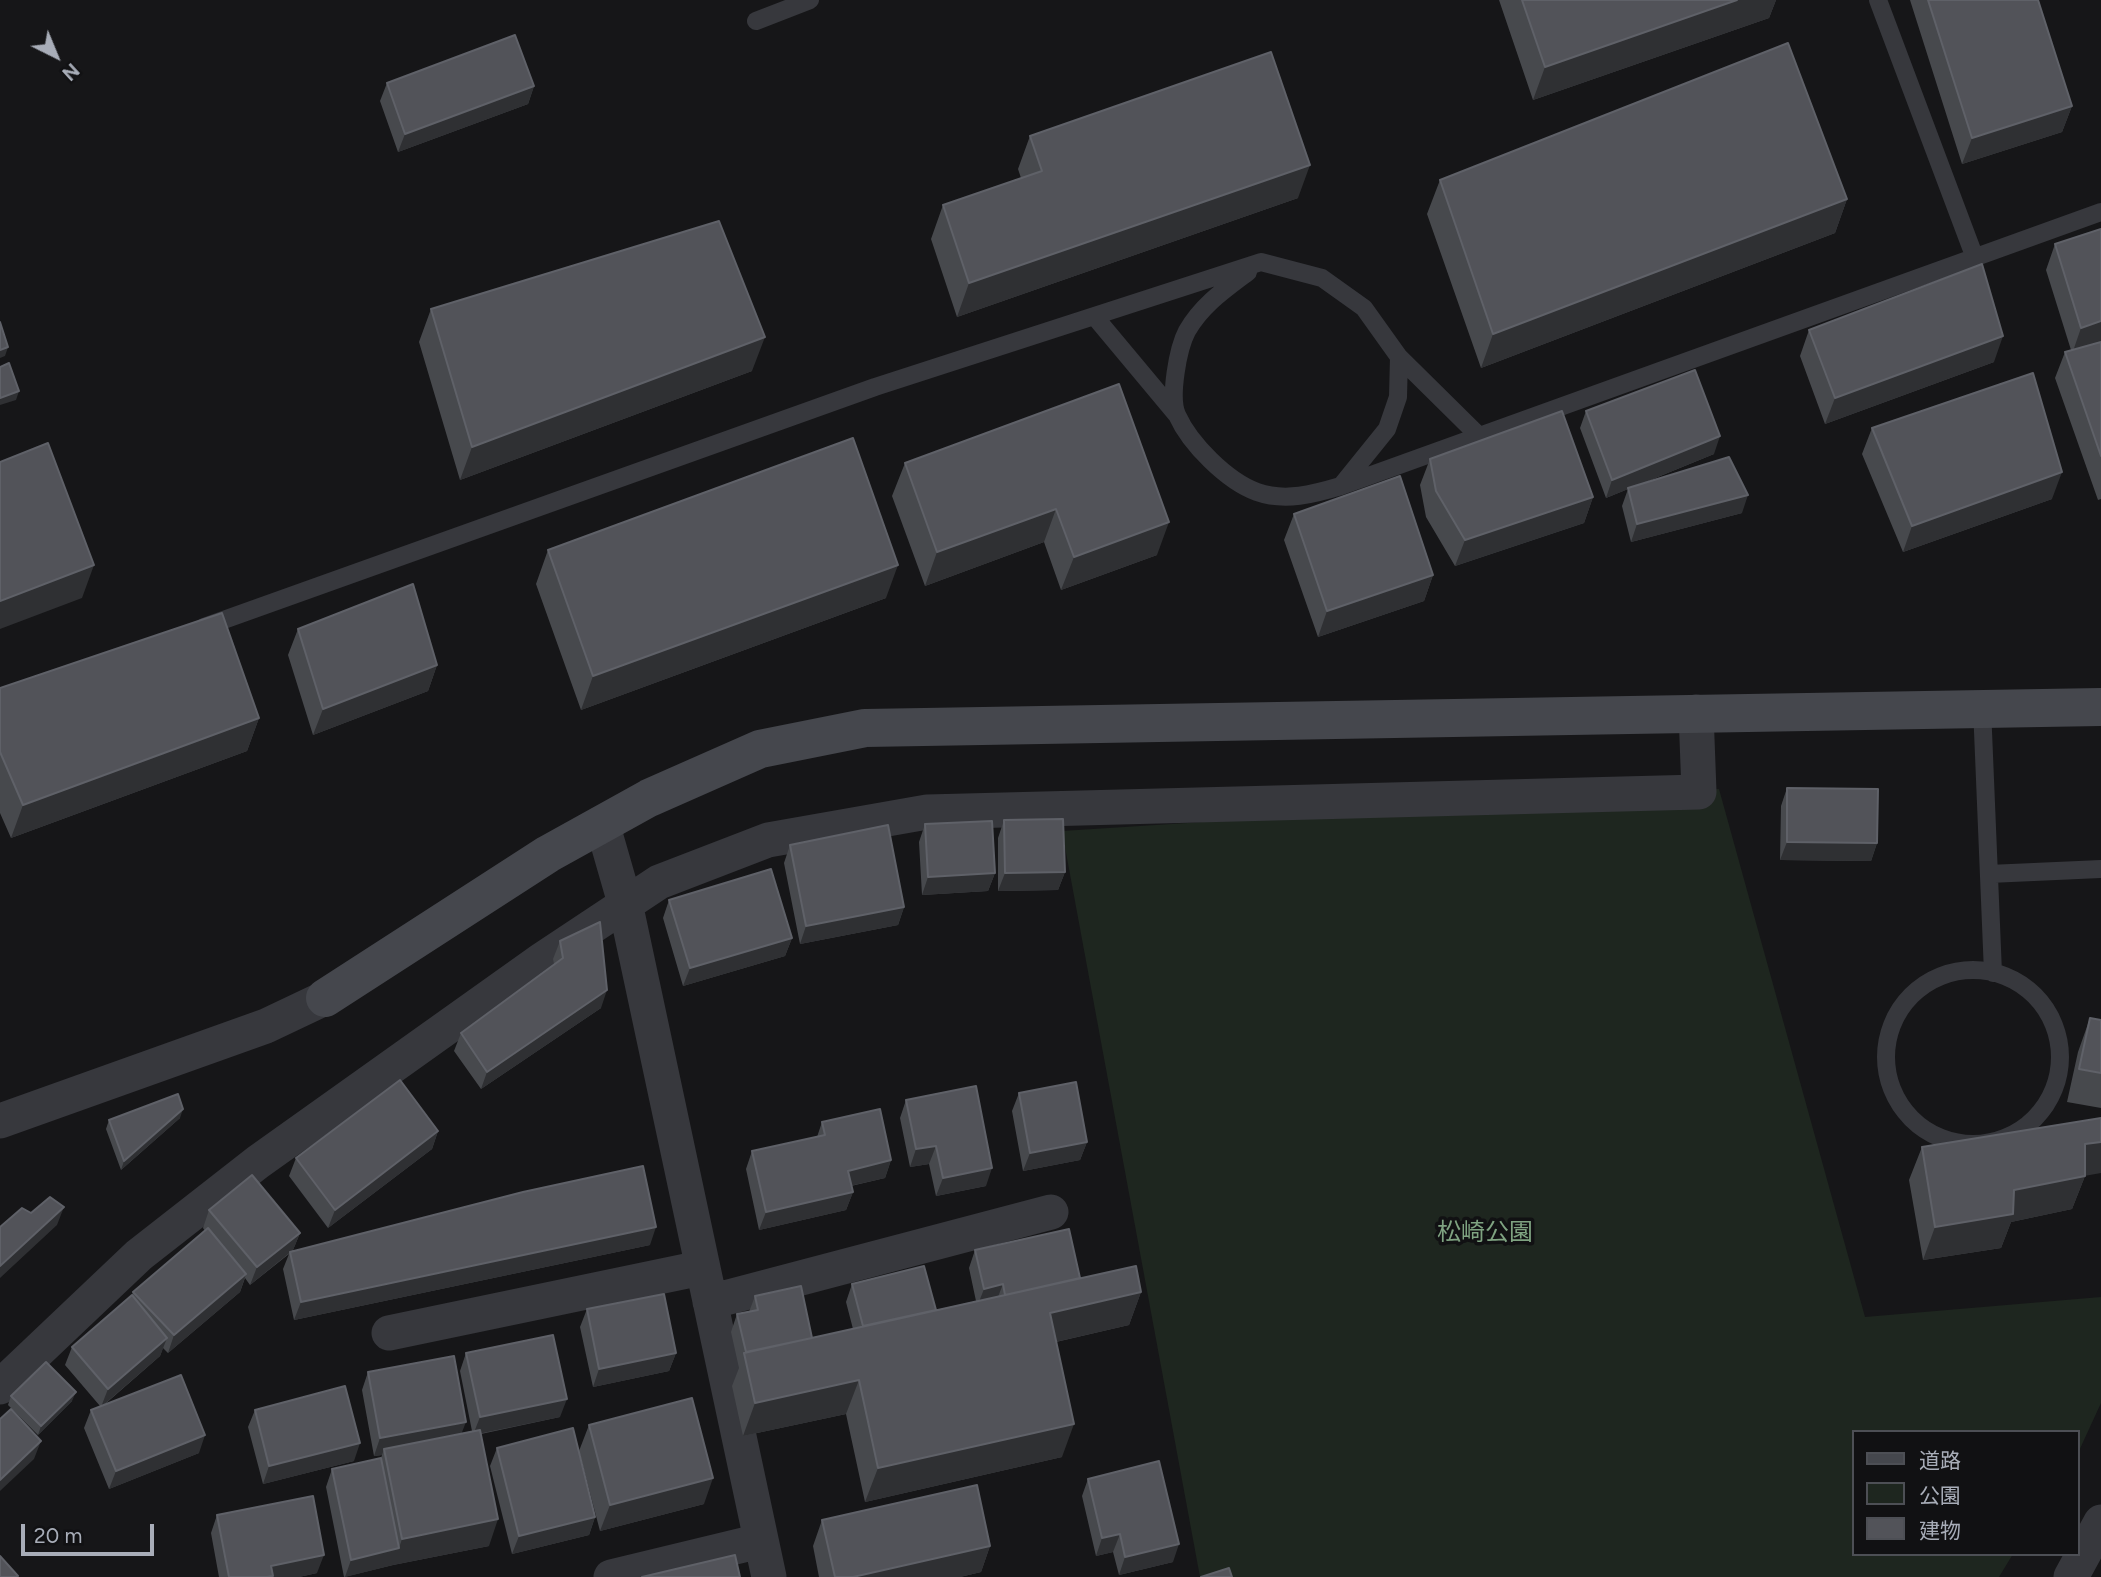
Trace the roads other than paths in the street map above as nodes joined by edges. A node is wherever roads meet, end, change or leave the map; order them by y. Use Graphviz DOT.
graph roads {
  1 [pos="810,0"];
  2 [pos="1878,0"];
  3 [pos="756,21"];
  4 [pos="2101,212"];
  5 [pos="1975,258"];
  6 [pos="1261,262"];
  7 [pos="1095,317"];
  8 [pos="1399,357"];
  9 [pos="1176,414"];
  10 [pos="1479,436"];
  11 [pos="1341,486"];
  12 [pos="183,635"];
  13 [pos="1982,707"];
  14 [pos="2101,707"];
  15 [pos="1696,712"];
  16 [pos="602,824"];
  17 [pos="2101,869"];
  18 [pos="1989,874"];
  19 [pos="625,903"];
  20 [pos="1993,973"];
  21 [pos="325,998"];
  22 [pos="0,1121"];
  23 [pos="1051,1212"];
  24 [pos="701,1268"];
  25 [pos="710,1302"];
  26 [pos="389,1333"];
  27 [pos="0,1387"];
  28 [pos="2101,1522"];
  29 [pos="760,1541"];
  30 [pos="611,1577"];
  31 [pos="769,1577"];
  32 [pos="2071,1577"];
  1 -- 3 [label="lane"];
  2 -- 5 [label="lane"];
  4 -- 5 [label="lane"];
  5 -- 10 [label="lane"];
  6 -- 7 [label="lane"];
  6 -- 8 [label="lane"];
  6 -- 9 [label="lane"];
  7 -- 9 [label="lane"];
  7 -- 12 [label="lane"];
  8 -- 10 [label="lane"];
  8 -- 11 [label="lane"];
  9 -- 11 [label="lane"];
  10 -- 11 [label="lane"];
  13 -- 14 [label="street"];
  13 -- 15 [label="street"];
  13 -- 18 [label="lane"];
  15 -- 16 [label="street"];
  15 -- 19 [label="street"];
  16 -- 19 [label="street"];
  16 -- 21 [label="street"];
  17 -- 18 [label="lane"];
  18 -- 20 [label="lane"];
  19 -- 24 [label="street"];
  19 -- 27 [label="street"];
  20 -- 20 [label="lane"];
  21 -- 22 [label="street"];
  23 -- 25 [label="street"];
  24 -- 25 [label="street"];
  24 -- 26 [label="street"];
  25 -- 29 [label="street"];
  28 -- 32 [label="street"];
  29 -- 30 [label="street"];
  29 -- 31 [label="street"];
}
